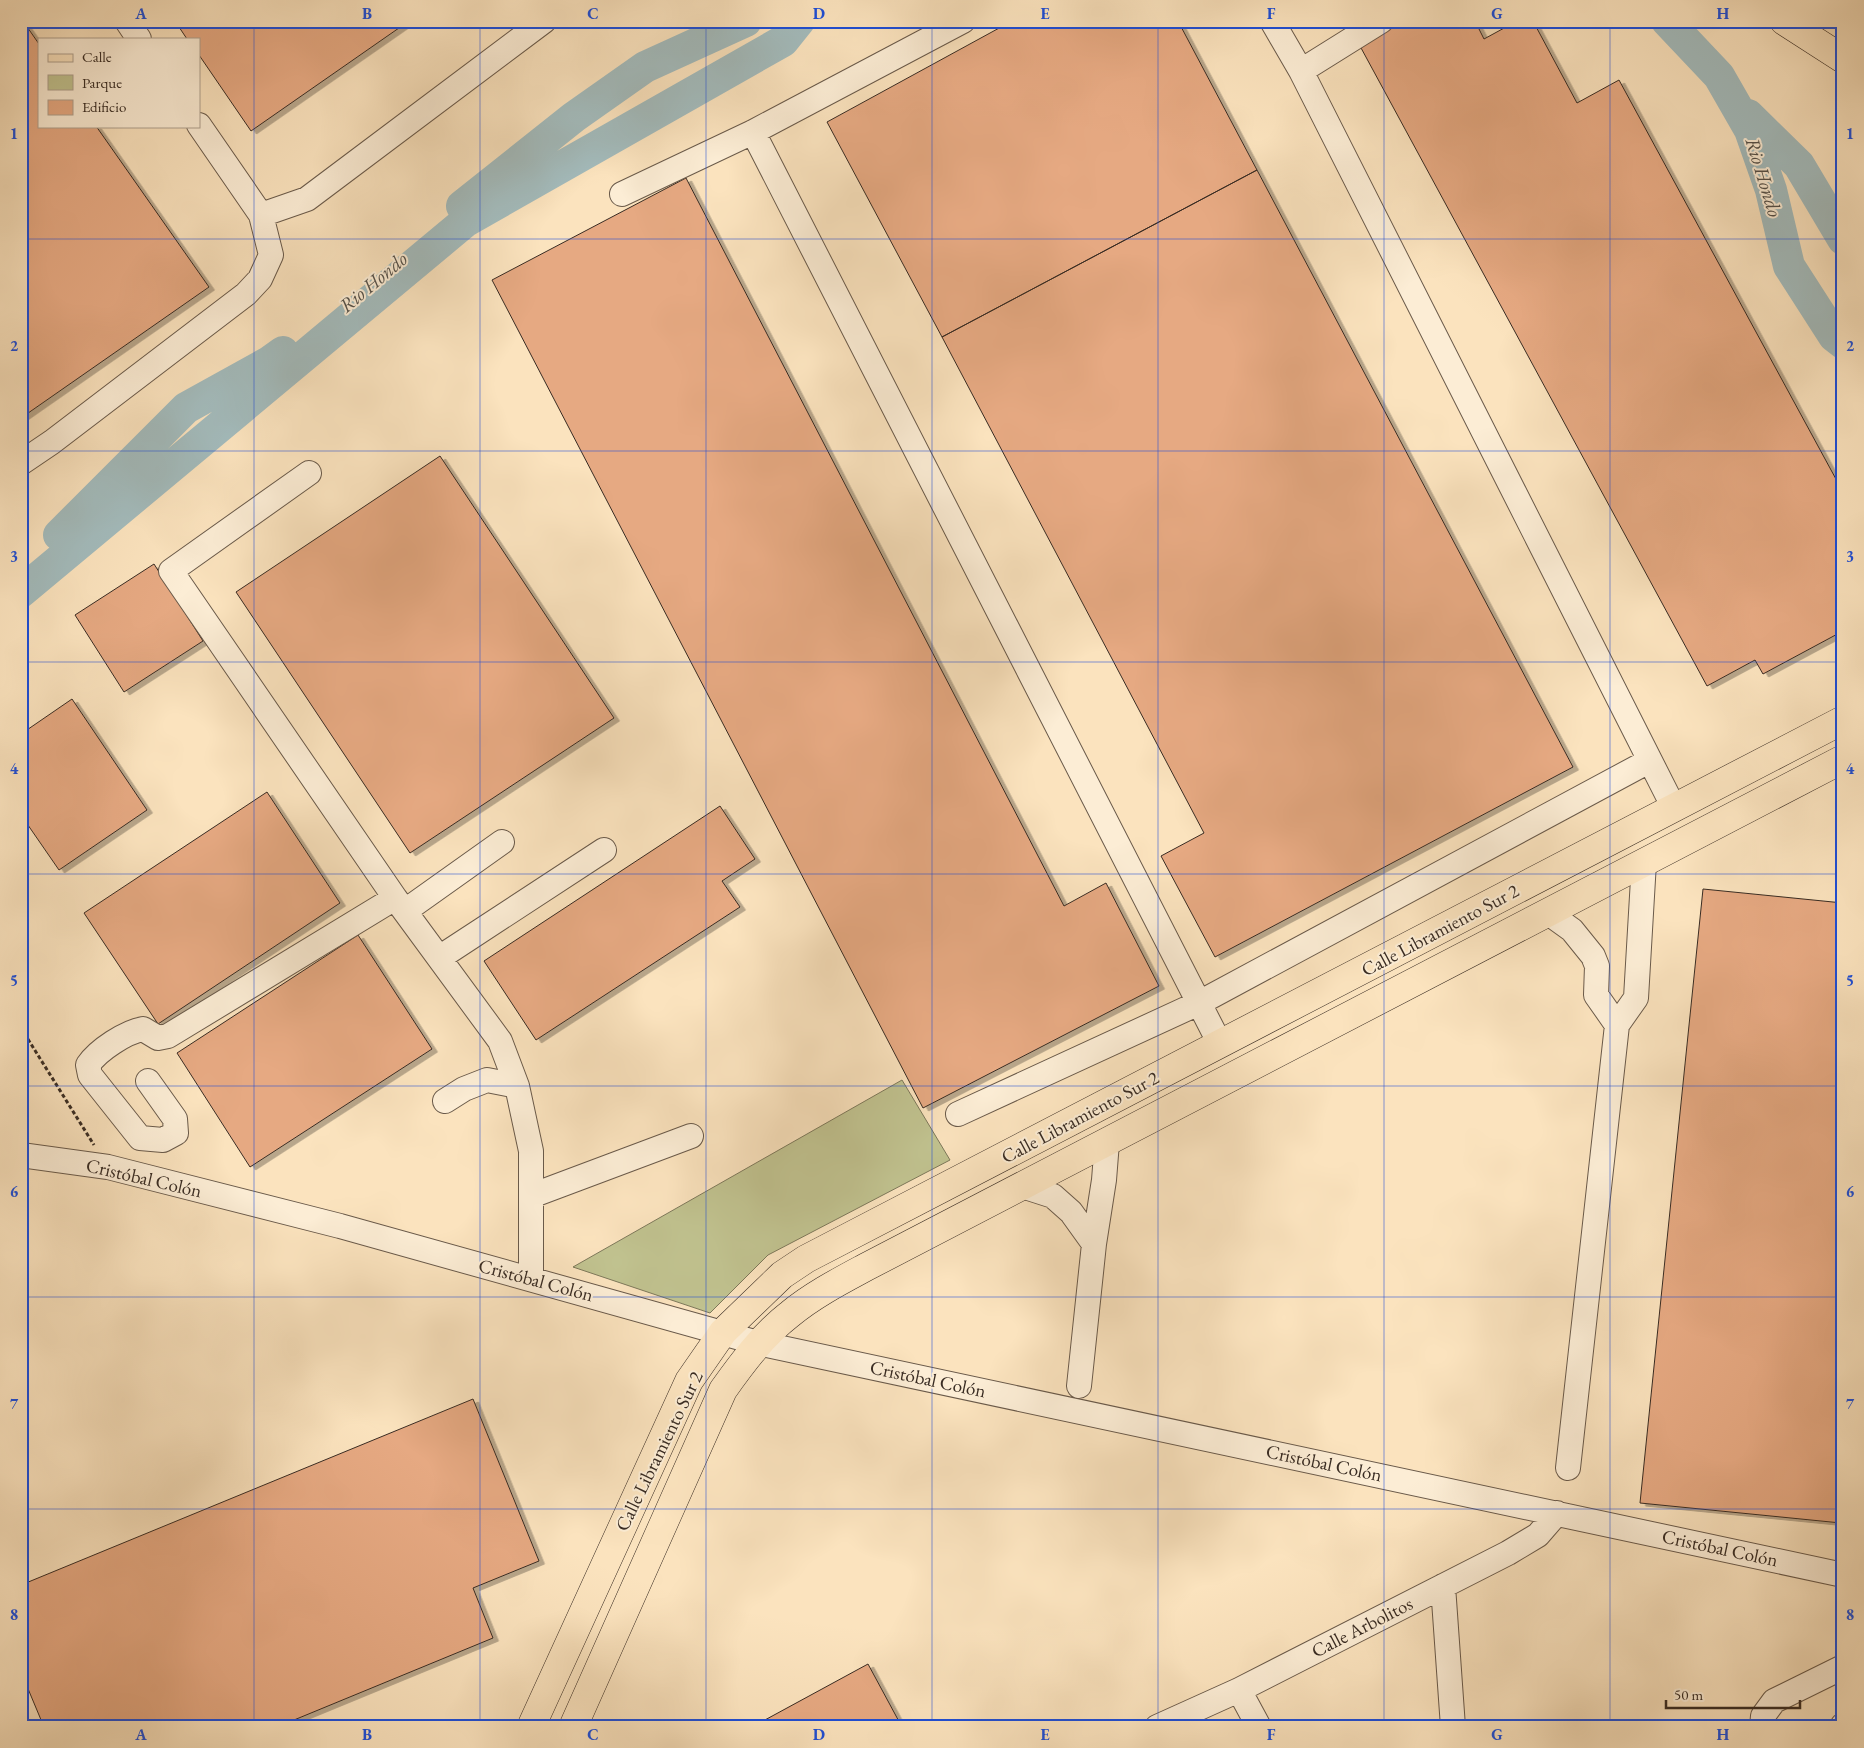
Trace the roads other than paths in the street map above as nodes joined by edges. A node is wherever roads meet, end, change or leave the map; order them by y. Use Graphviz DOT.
graph roads {
  1 [pos="127,21"];
  2 [pos="544,21"];
  3 [pos="963,21"];
  4 [pos="1272,21"];
  5 [pos="1381,21"];
  6 [pos="1784,21"];
  7 [pos="138,38"];
  8 [pos="1843,59"];
  9 [pos="1302,71"];
  10 [pos="200,126"];
  11 [pos="753,132"];
  12 [pos="622,194"];
  13 [pos="261,215"];
  14 [pos="21,463"];
  15 [pos="309,473"];
  16 [pos="1843,720"];
  17 [pos="1843,759"];
  18 [pos="1649,761"];
  19 [pos="1674,808"];
  20 [pos="1629,831"];
  21 [pos="1690,838"];
  22 [pos="502,842"];
  23 [pos="604,850"];
  24 [pos="1644,862"];
  25 [pos="400,904"];
  26 [pos="1548,912"];
  27 [pos="439,958"];
  28 [pos="1199,1003"];
  29 [pos="1617,1025"];
  30 [pos="1220,1044"];
  31 [pos="1236,1074"];
  32 [pos="148,1081"];
  33 [pos="517,1086"];
  34 [pos="445,1101"];
  35 [pos="958,1114"];
  36 [pos="691,1136"];
  37 [pos="1107,1142"];
  38 [pos="21,1155"];
  39 [pos="1022,1186"];
  40 [pos="946,1187"];
  41 [pos="531,1196"];
  42 [pos="962,1217"];
  43 [pos="1094,1244"];
  44 [pos="531,1279"];
  45 [pos="723,1332"];
  46 [pos="758,1343"];
  47 [pos="1079,1386"];
  48 [pos="1568,1468"];
  49 [pos="1557,1513"];
  50 [pos="1843,1575"];
  51 [pos="1443,1586"];
  52 [pos="1843,1667"];
  53 [pos="1238,1690"];
  54 [pos="531,1727"];
  55 [pos="573,1727"];
  56 [pos="1157,1727"];
  57 [pos="1259,1727"];
  58 [pos="1453,1727"];
  59 [pos="1762,1727"];
  1 -- 7 [label="street"];
  2 -- 13 [label="street"];
  3 -- 11 [label="street"];
  4 -- 9 [label="street"];
  5 -- 9 [label="street"];
  6 -- 8 [label="main road"];
  9 -- 18 [label="street"];
  10 -- 13 [label="street"];
  11 -- 12 [label="street"];
  11 -- 28 [label="street"];
  13 -- 14 [label="street"];
  15 -- 25 [label="street"];
  16 -- 19 [label="main road, Calle Libramiento Sur 2"];
  17 -- 21 [label="main road, Calle Libramiento Sur 2"];
  18 -- 19 [label="street"];
  18 -- 28 [label="street"];
  19 -- 20 [label="main road, Calle Libramiento Sur 2"];
  19 -- 21 [label="main road"];
  20 -- 24 [label="main road"];
  20 -- 30 [label="main road, Calle Libramiento Sur 2"];
  21 -- 24 [label="main road, Calle Libramiento Sur 2"];
  22 -- 25 [label="street"];
  23 -- 27 [label="street"];
  24 -- 26 [label="main road, Calle Libramiento Sur 2"];
  24 -- 29 [label="street"];
  25 -- 27 [label="street"];
  25 -- 32 [label="street"];
  26 -- 29 [label="street"];
  26 -- 31 [label="main road, Calle Libramiento Sur 2"];
  27 -- 33 [label="street"];
  28 -- 30 [label="street"];
  28 -- 35 [label="street"];
  29 -- 48 [label="street"];
  30 -- 31 [label="main road"];
  30 -- 40 [label="main road, Calle Libramiento Sur 2"];
  31 -- 37 [label="main road, Calle Libramiento Sur 2"];
  33 -- 34 [label="street"];
  33 -- 41 [label="street"];
  36 -- 41 [label="street"];
  37 -- 39 [label="main road, Calle Libramiento Sur 2"];
  37 -- 43 [label="street"];
  38 -- 44 [label="street, Cristóbal Colón"];
  39 -- 42 [label="main road, Calle Libramiento Sur 2"];
  39 -- 43 [label="street"];
  40 -- 42 [label="main road"];
  40 -- 45 [label="main road, Calle Libramiento Sur 2"];
  41 -- 44 [label="street"];
  42 -- 46 [label="main road, Calle Libramiento Sur 2"];
  43 -- 47 [label="street"];
  44 -- 45 [label="street, Cristóbal Colón"];
  45 -- 46 [label="street, Cristóbal Colón"];
  45 -- 54 [label="main road, Calle Libramiento Sur 2"];
  46 -- 49 [label="street, Cristóbal Colón"];
  46 -- 55 [label="main road, Calle Libramiento Sur 2"];
  49 -- 50 [label="street, Cristóbal Colón"];
  49 -- 51 [label="street, Calle Arbolitos"];
  51 -- 53 [label="street, Calle Arbolitos"];
  51 -- 58 [label="street"];
  52 -- 59 [label="street"];
  53 -- 56 [label="street, Calle Arbolitos"];
  53 -- 57 [label="street"];
}
